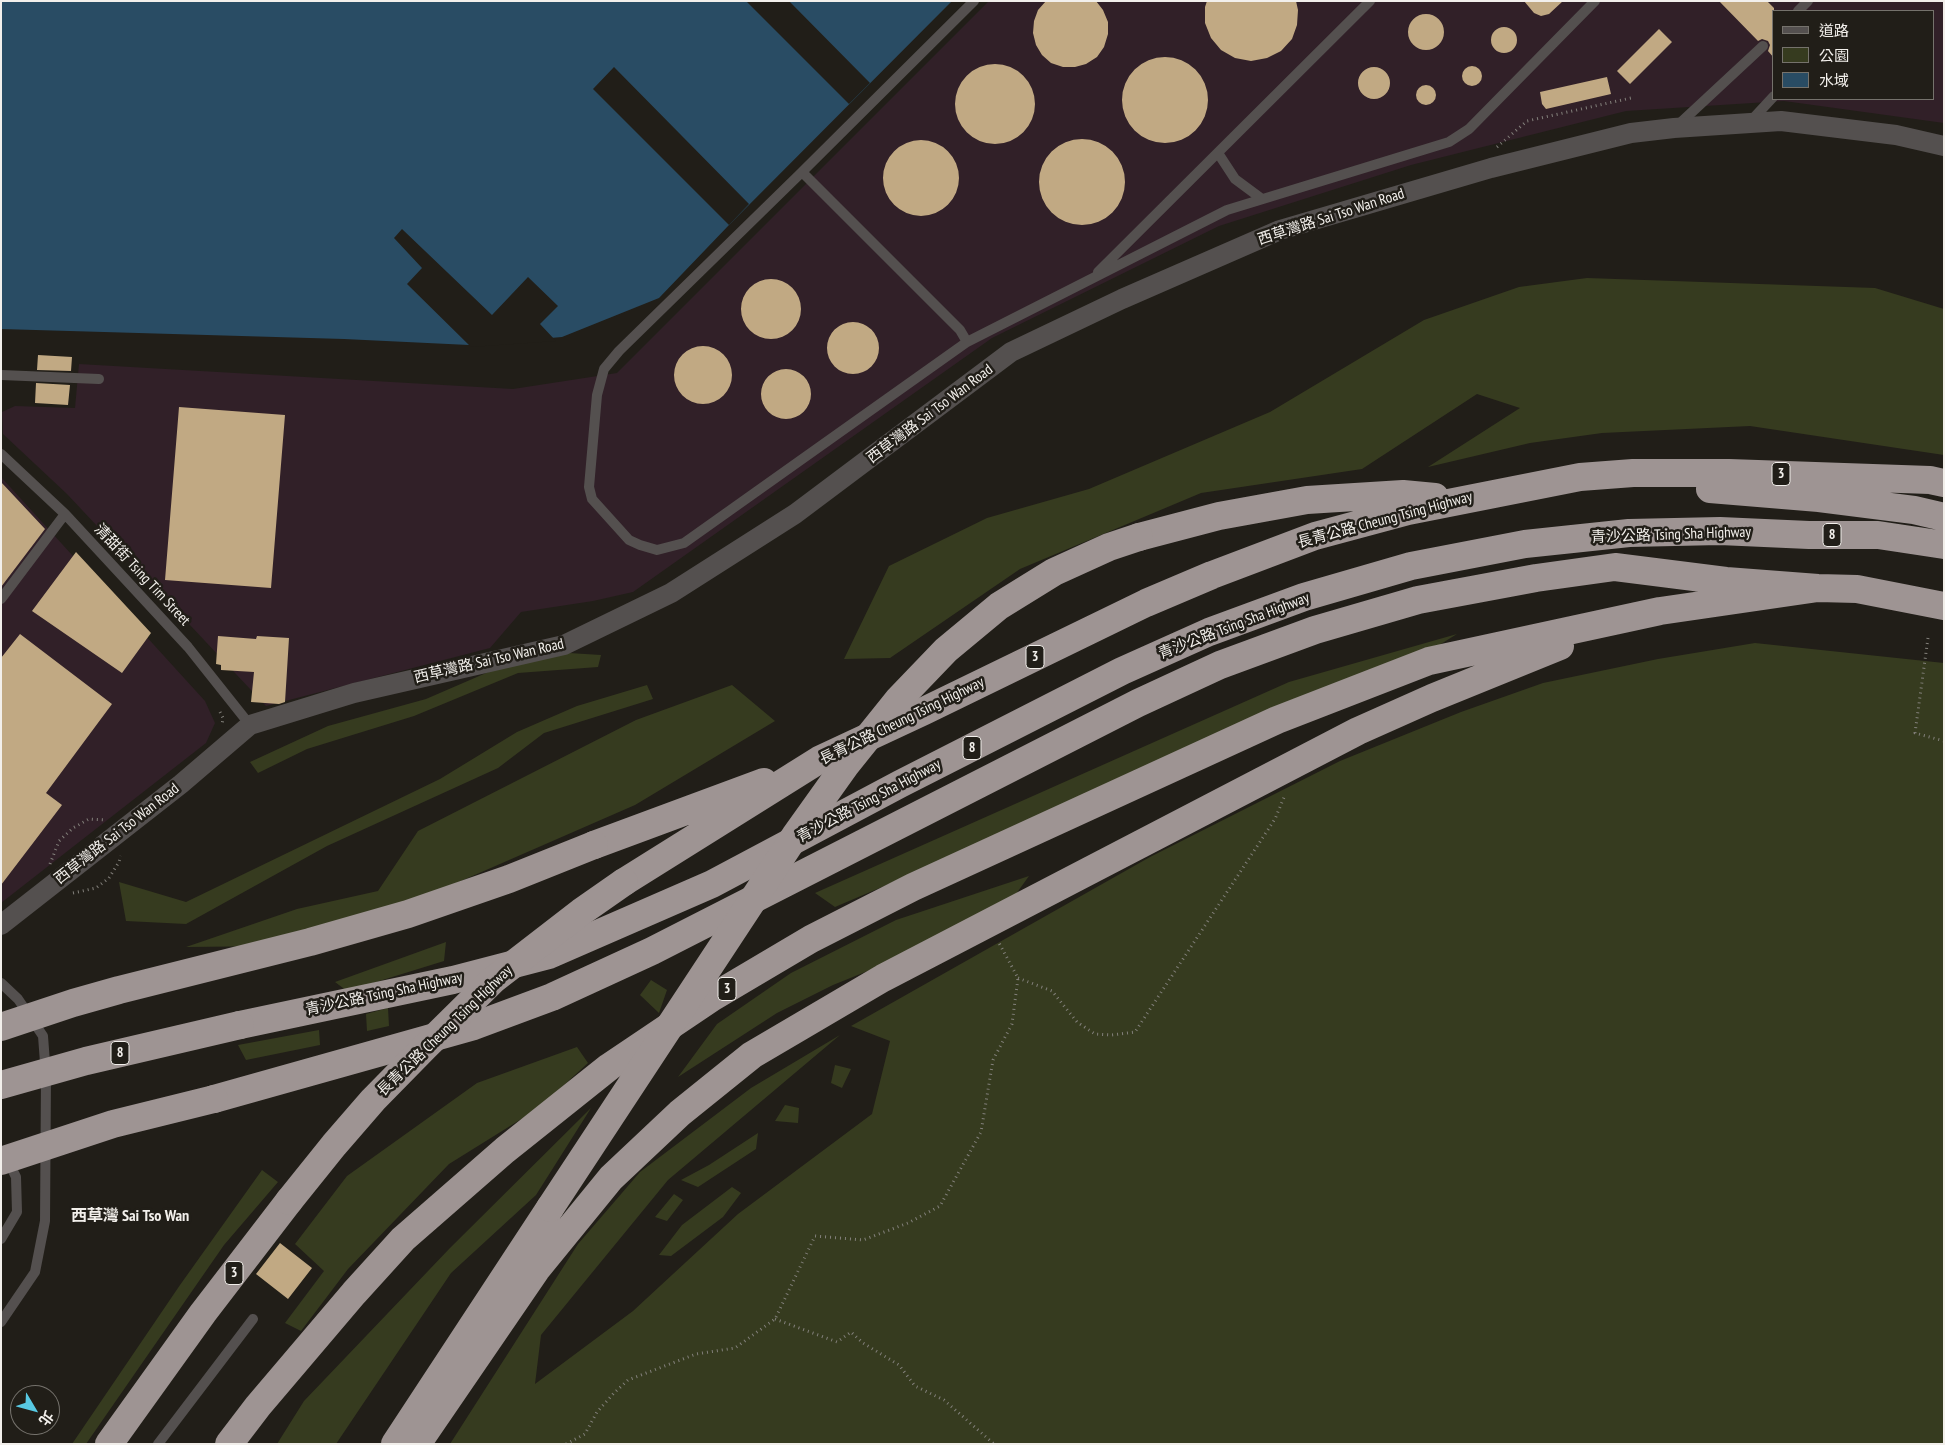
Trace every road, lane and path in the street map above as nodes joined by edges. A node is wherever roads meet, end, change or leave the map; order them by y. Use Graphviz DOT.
graph roads {
  1 [pos="974,1"];
  2 [pos="1370,1"];
  3 [pos="1595,1"];
  4 [pos="1763,46"];
  5 [pos="1772,98"];
  6 [pos="1748,123"];
  7 [pos="1674,128"];
  8 [pos="1944,146"];
  9 [pos="1218,153"];
  10 [pos="802,172"];
  11 [pos="1262,199"];
  12 [pos="1089,280"];
  13 [pos="967,342"];
  14 [pos="1,375"];
  15 [pos="99,379"];
  16 [pos="1,454"];
  17 [pos="1633,473"];
  18 [pos="1944,483"];
  19 [pos="1462,499"];
  20 [pos="65,514"];
  21 [pos="1944,517"];
  22 [pos="1944,545"];
  23 [pos="1818,588"];
  24 [pos="1,599"];
  25 [pos="1944,606"];
  26 [pos="1630,617"];
  27 [pos="1928,638"];
  28 [pos="218,707"];
  29 [pos="250,725"];
  30 [pos="220,732"];
  31 [pos="1944,741"];
  32 [pos="819,760"];
  33 [pos="1275,819"];
  34 [pos="112,820"];
  35 [pos="48,870"];
  36 [pos="988,922"];
  37 [pos="1,925"];
  38 [pos="1018,978"];
  39 [pos="1,983"];
  40 [pos="1,1027"];
  41 [pos="1,1085"];
  42 [pos="1,1147"];
  43 [pos="1,1161"];
  44 [pos="1,1239"];
  45 [pos="253,1319"];
  46 [pos="775,1319"];
  47 [pos="1,1322"];
  48 [pos="109,1444"];
  49 [pos="158,1444"];
  50 [pos="230,1444"];
  51 [pos="395,1444"];
  52 [pos="418,1444"];
  53 [pos="566,1444"];
  54 [pos="994,1444"];
  1 -- 10 [label="lane"];
  2 -- 9 [label="lane"];
  3 -- 11 [label="lane"];
  4 -- 7 [label="lane"];
  5 -- 6 [label="lane"];
  6 -- 7 [label="street, 西草灣路 Sai Tso Wan Road"];
  6 -- 8 [label="street, 西草灣路 Sai Tso Wan Road"];
  7 -- 29 [label="street, 西草灣路 Sai Tso Wan Road"];
  9 -- 11 [label="lane"];
  9 -- 12 [label="lane"];
  10 -- 13 [label="lane"];
  10 -- 13 [label="lane"];
  11 -- 12 [label="lane"];
  12 -- 13 [label="lane"];
  14 -- 15 [label="lane"];
  16 -- 20 [label="lane, 清甜街 Tsing Tim Street"];
  17 -- 18 [label="highway, 長青公路 Cheung Tsing Highway / 3"];
  17 -- 19 [label="highway, 長青公路 Cheung Tsing Highway / 3"];
  17 -- 21 [label="highway"];
  19 -- 32 [label="highway, 長青公路 Cheung Tsing Highway / 3, bridge"];
  19 -- 51 [label="highway, bridge"];
  20 -- 24 [label="lane"];
  20 -- 29 [label="lane, 清甜街 Tsing Tim Street"];
  22 -- 41 [label="highway, 青沙公路 Tsing Sha Highway / 8, bridge"];
  23 -- 25 [label="highway, 3"];
  23 -- 26 [label="highway, 3"];
  23 -- 43 [label="highway, 青沙公路 Tsing Sha Highway / 8, bridge"];
  26 -- 36 [label="highway"];
  26 -- 50 [label="highway, 3"];
  27 -- 31 [label="path"];
  28 -- 30 [label="path"];
  29 -- 37 [label="street, 西草灣路 Sai Tso Wan Road"];
  32 -- 40 [label="highway, bridge"];
  32 -- 48 [label="highway, 長青公路 Cheung Tsing Highway / 3, bridge"];
  33 -- 38 [label="path"];
  34 -- 35 [label="path"];
  36 -- 38 [label="path"];
  36 -- 52 [label="highway"];
  38 -- 46 [label="path"];
  39 -- 47 [label="lane"];
  42 -- 44 [label="lane"];
  45 -- 49 [label="lane"];
  46 -- 53 [label="path"];
  46 -- 54 [label="path"];
}
